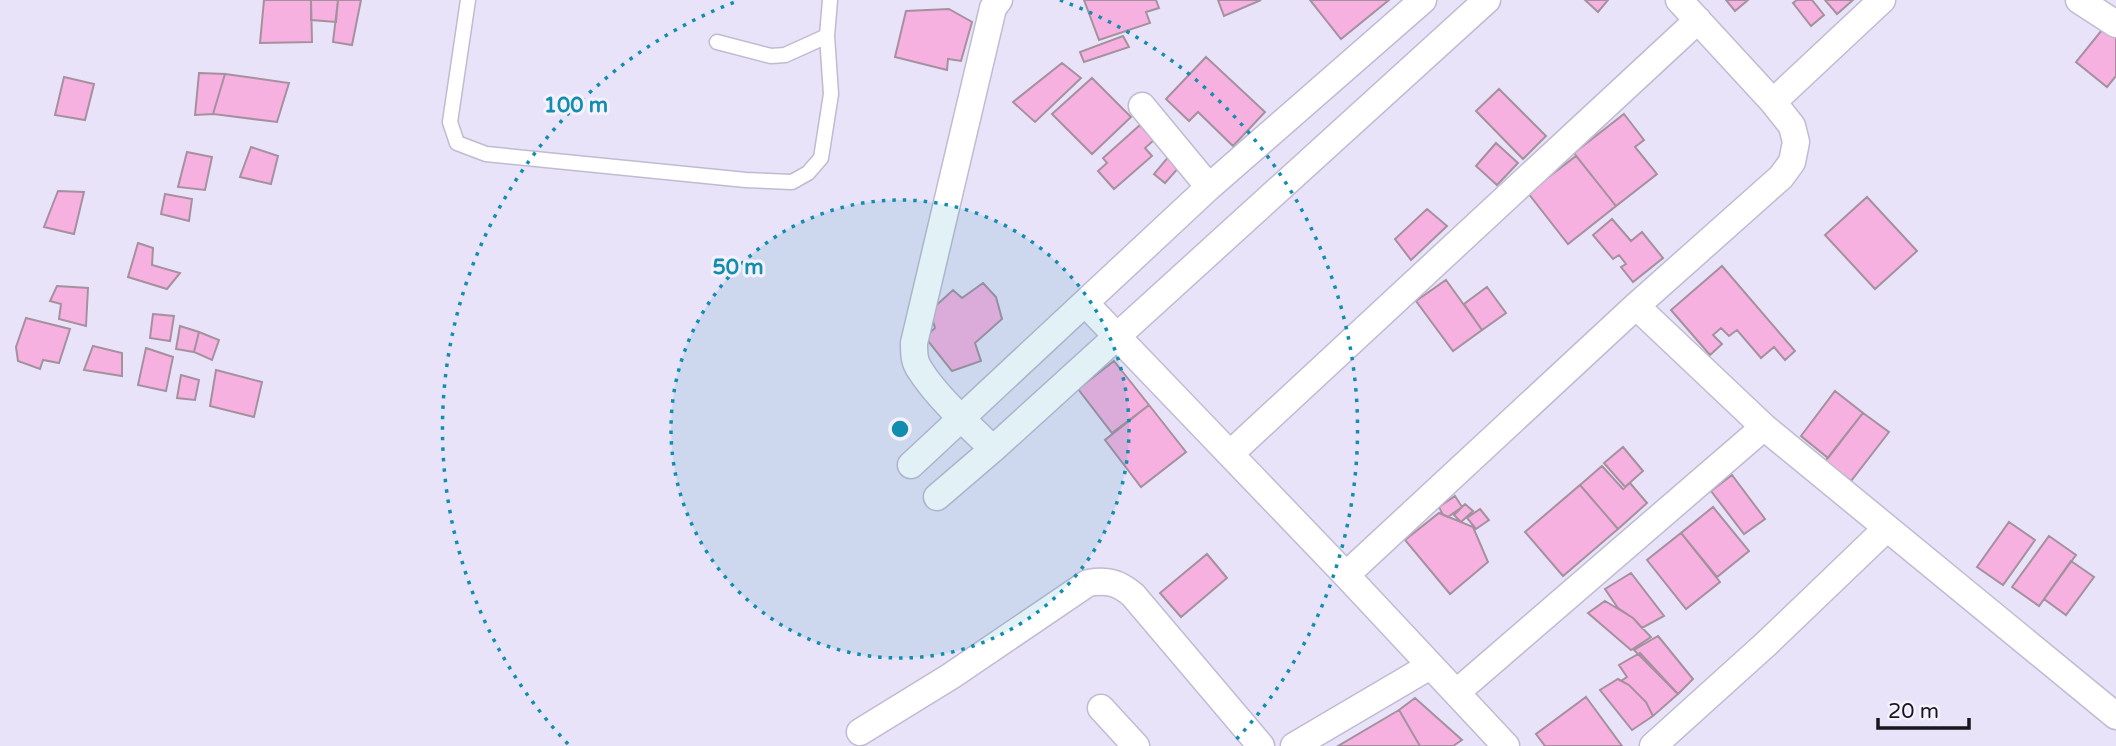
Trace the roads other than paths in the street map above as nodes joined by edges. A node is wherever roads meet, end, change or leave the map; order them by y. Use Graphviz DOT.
graph roads {
  1 [pos="468,0"];
  2 [pos="830,0"];
  3 [pos="999,0"];
  4 [pos="1423,0"];
  5 [pos="1487,0"];
  6 [pos="1679,0"];
  7 [pos="1882,0"];
  8 [pos="2079,0"];
  9 [pos="1698,20"];
  10 [pos="2116,24"];
  11 [pos="827,36"];
  12 [pos="717,42"];
  13 [pos="1773,102"];
  14 [pos="1142,106"];
  15 [pos="1209,187"];
  16 [pos="1085,303"];
  17 [pos="1636,306"];
  18 [pos="1117,335"];
  19 [pos="961,418"];
  20 [pos="1764,427"];
  21 [pos="993,449"];
  22 [pos="1230,454"];
  23 [pos="911,465"];
  24 [pos="937,497"];
  25 [pos="1886,529"];
  26 [pos="1346,575"];
  27 [pos="1430,666"];
  28 [pos="1457,692"];
  29 [pos="1101,708"];
  30 [pos="2116,716"];
  31 [pos="860,732"];
  32 [pos="1136,746"];
  33 [pos="1261,746"];
  34 [pos="1294,746"];
  35 [pos="1506,746"];
  36 [pos="1653,746"];
  1 -- 11 [label="lane"];
  2 -- 11 [label="lane"];
  3 -- 19 [label="street"];
  4 -- 15 [label="street"];
  5 -- 18 [label="street"];
  6 -- 9 [label="street"];
  7 -- 13 [label="street"];
  8 -- 10 [label="street"];
  9 -- 13 [label="street"];
  9 -- 22 [label="street"];
  11 -- 12 [label="lane"];
  13 -- 17 [label="street"];
  14 -- 15 [label="street"];
  15 -- 16 [label="street"];
  16 -- 18 [label="street"];
  16 -- 19 [label="street"];
  17 -- 20 [label="street"];
  17 -- 26 [label="street"];
  18 -- 21 [label="street"];
  18 -- 22 [label="street"];
  19 -- 21 [label="street"];
  19 -- 23 [label="street"];
  20 -- 25 [label="street"];
  20 -- 28 [label="street"];
  21 -- 24 [label="street"];
  22 -- 26 [label="street"];
  25 -- 30 [label="street"];
  25 -- 36 [label="street"];
  26 -- 27 [label="street"];
  27 -- 28 [label="street"];
  27 -- 34 [label="street"];
  28 -- 35 [label="street"];
  29 -- 32 [label="street"];
  31 -- 33 [label="street"];
}
